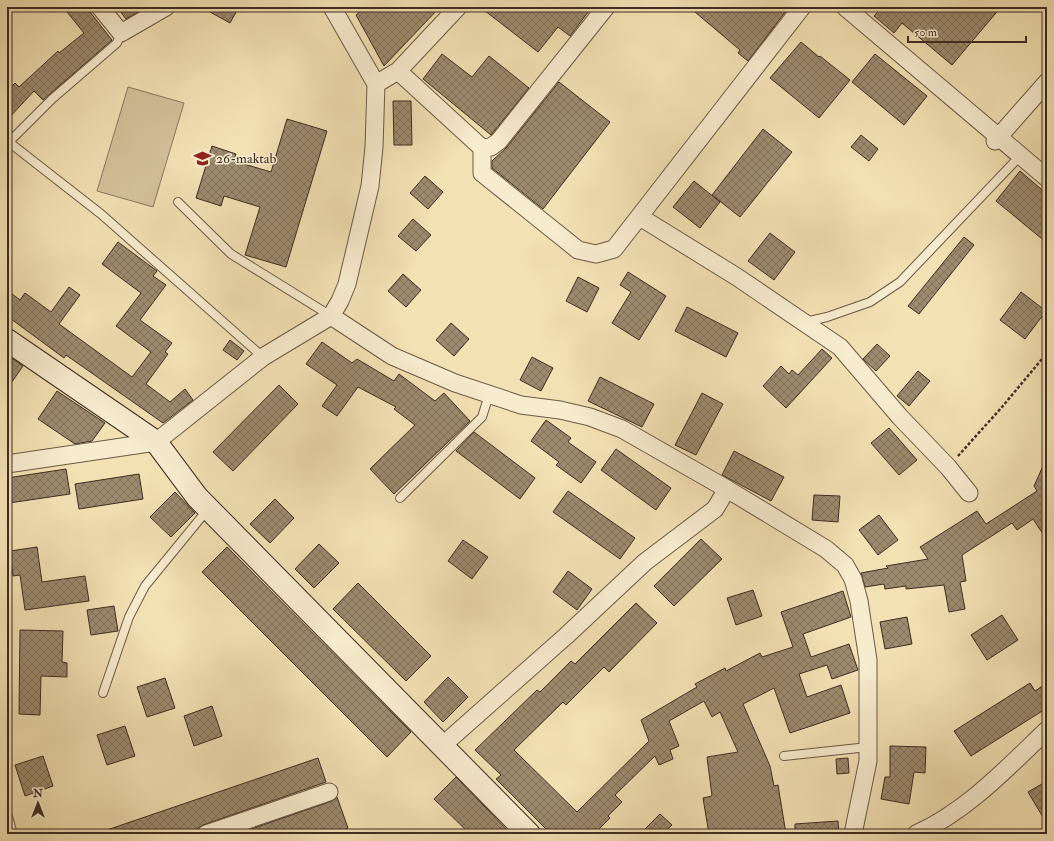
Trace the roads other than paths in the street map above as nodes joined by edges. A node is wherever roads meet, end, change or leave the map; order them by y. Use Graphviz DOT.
graph roads {
  1 [pos="100,7"];
  2 [pos="166,7"];
  3 [pos="332,7"];
  4 [pos="458,7"];
  5 [pos="606,7"];
  6 [pos="802,7"];
  7 [pos="845,7"];
  8 [pos="121,33"];
  9 [pos="398,71"];
  10 [pos="1047,82"];
  11 [pos="376,84"];
  12 [pos="998,139"];
  13 [pos="482,148"];
  14 [pos="1021,155"];
  15 [pos="1047,178"];
  16 [pos="178,202"];
  17 [pos="640,217"];
  18 [pos="331,316"];
  19 [pos="804,322"];
  20 [pos="7,340"];
  21 [pos="263,357"];
  22 [pos="489,395"];
  23 [pos="156,442"];
  24 [pos="7,464"];
  25 [pos="727,489"];
  26 [pos="969,492"];
  27 [pos="400,498"];
  28 [pos="208,508"];
  29 [pos="103,692"];
  30 [pos="1047,730"];
  31 [pos="443,744"];
  32 [pos="868,747"];
  33 [pos="784,756"];
  34 [pos="329,792"];
  35 [pos="7,813"];
  36 [pos="13,834"];
  37 [pos="206,834"];
  38 [pos="529,834"];
  39 [pos="853,834"];
  40 [pos="916,834"];
  1 -- 8 [label="street"];
  2 -- 8 [label="street"];
  3 -- 11 [label="street"];
  4 -- 9 [label="street"];
  5 -- 13 [label="street"];
  6 -- 17 [label="street"];
  7 -- 12 [label="street"];
  8 -- 21 [label="lane"];
  9 -- 11 [label="street"];
  9 -- 13 [label="street"];
  10 -- 12 [label="street"];
  11 -- 18 [label="street"];
  12 -- 14 [label="street"];
  13 -- 17 [label="street"];
  14 -- 15 [label="street"];
  14 -- 19 [label="lane"];
  16 -- 18 [label="lane"];
  17 -- 19 [label="street"];
  18 -- 21 [label="street"];
  18 -- 22 [label="street"];
  19 -- 26 [label="street"];
  20 -- 23 [label="street"];
  21 -- 23 [label="street"];
  22 -- 25 [label="street"];
  22 -- 27 [label="lane"];
  23 -- 24 [label="street"];
  23 -- 28 [label="street"];
  25 -- 31 [label="street"];
  25 -- 32 [label="street"];
  28 -- 29 [label="lane"];
  28 -- 31 [label="street"];
  30 -- 40 [label="street"];
  31 -- 38 [label="street"];
  32 -- 33 [label="lane"];
  32 -- 39 [label="street"];
  34 -- 37 [label="street"];
  35 -- 36 [label="lane"];
}
